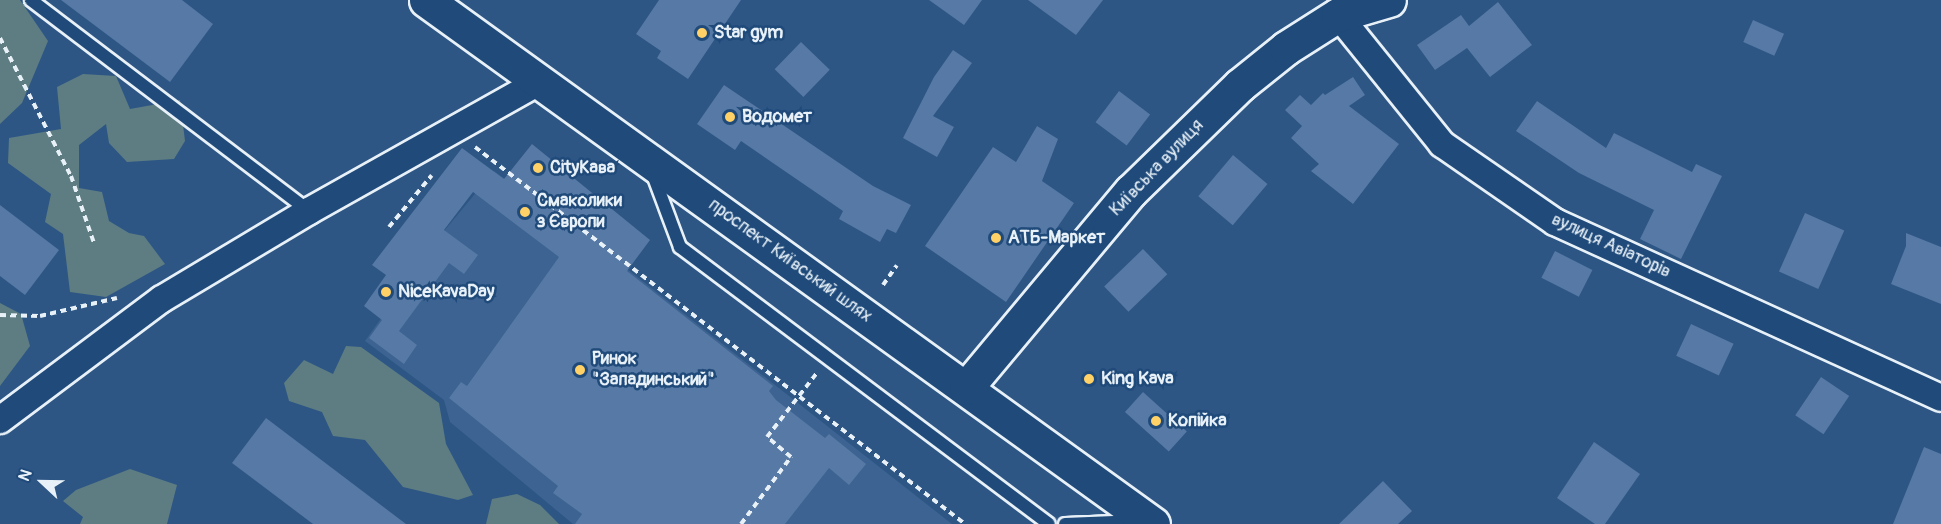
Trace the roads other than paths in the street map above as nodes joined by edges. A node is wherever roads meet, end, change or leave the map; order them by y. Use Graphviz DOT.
graph roads {
  1 [pos="31,0"];
  2 [pos="426,0"];
  3 [pos="1389,0"];
  4 [pos="1338,15"];
  5 [pos="542,81"];
  6 [pos="646,157"];
  7 [pos="309,211"];
  8 [pos="966,388"];
  9 [pos="1941,398"];
  10 [pos="0,420"];
  11 [pos="1151,523"];
  12 [pos="1048,524"];
  13 [pos="1065,524"];
  1 -- 7 [label="lane"];
  2 -- 5 [label="main road, проспект Київський шлях"];
  3 -- 4 [label="main road, Київська вулиця"];
  4 -- 8 [label="main road, Київська вулиця"];
  4 -- 9 [label="street, вулиця Авіаторів"];
  5 -- 6 [label="main road, проспект Київський шлях"];
  5 -- 7 [label="street"];
  6 -- 8 [label="main road, проспект Київський шлях"];
  6 -- 12 [label="lane"];
  7 -- 10 [label="street"];
  8 -- 11 [label="main road, проспект Київський шлях"];
  11 -- 13 [label="lane"];
}
